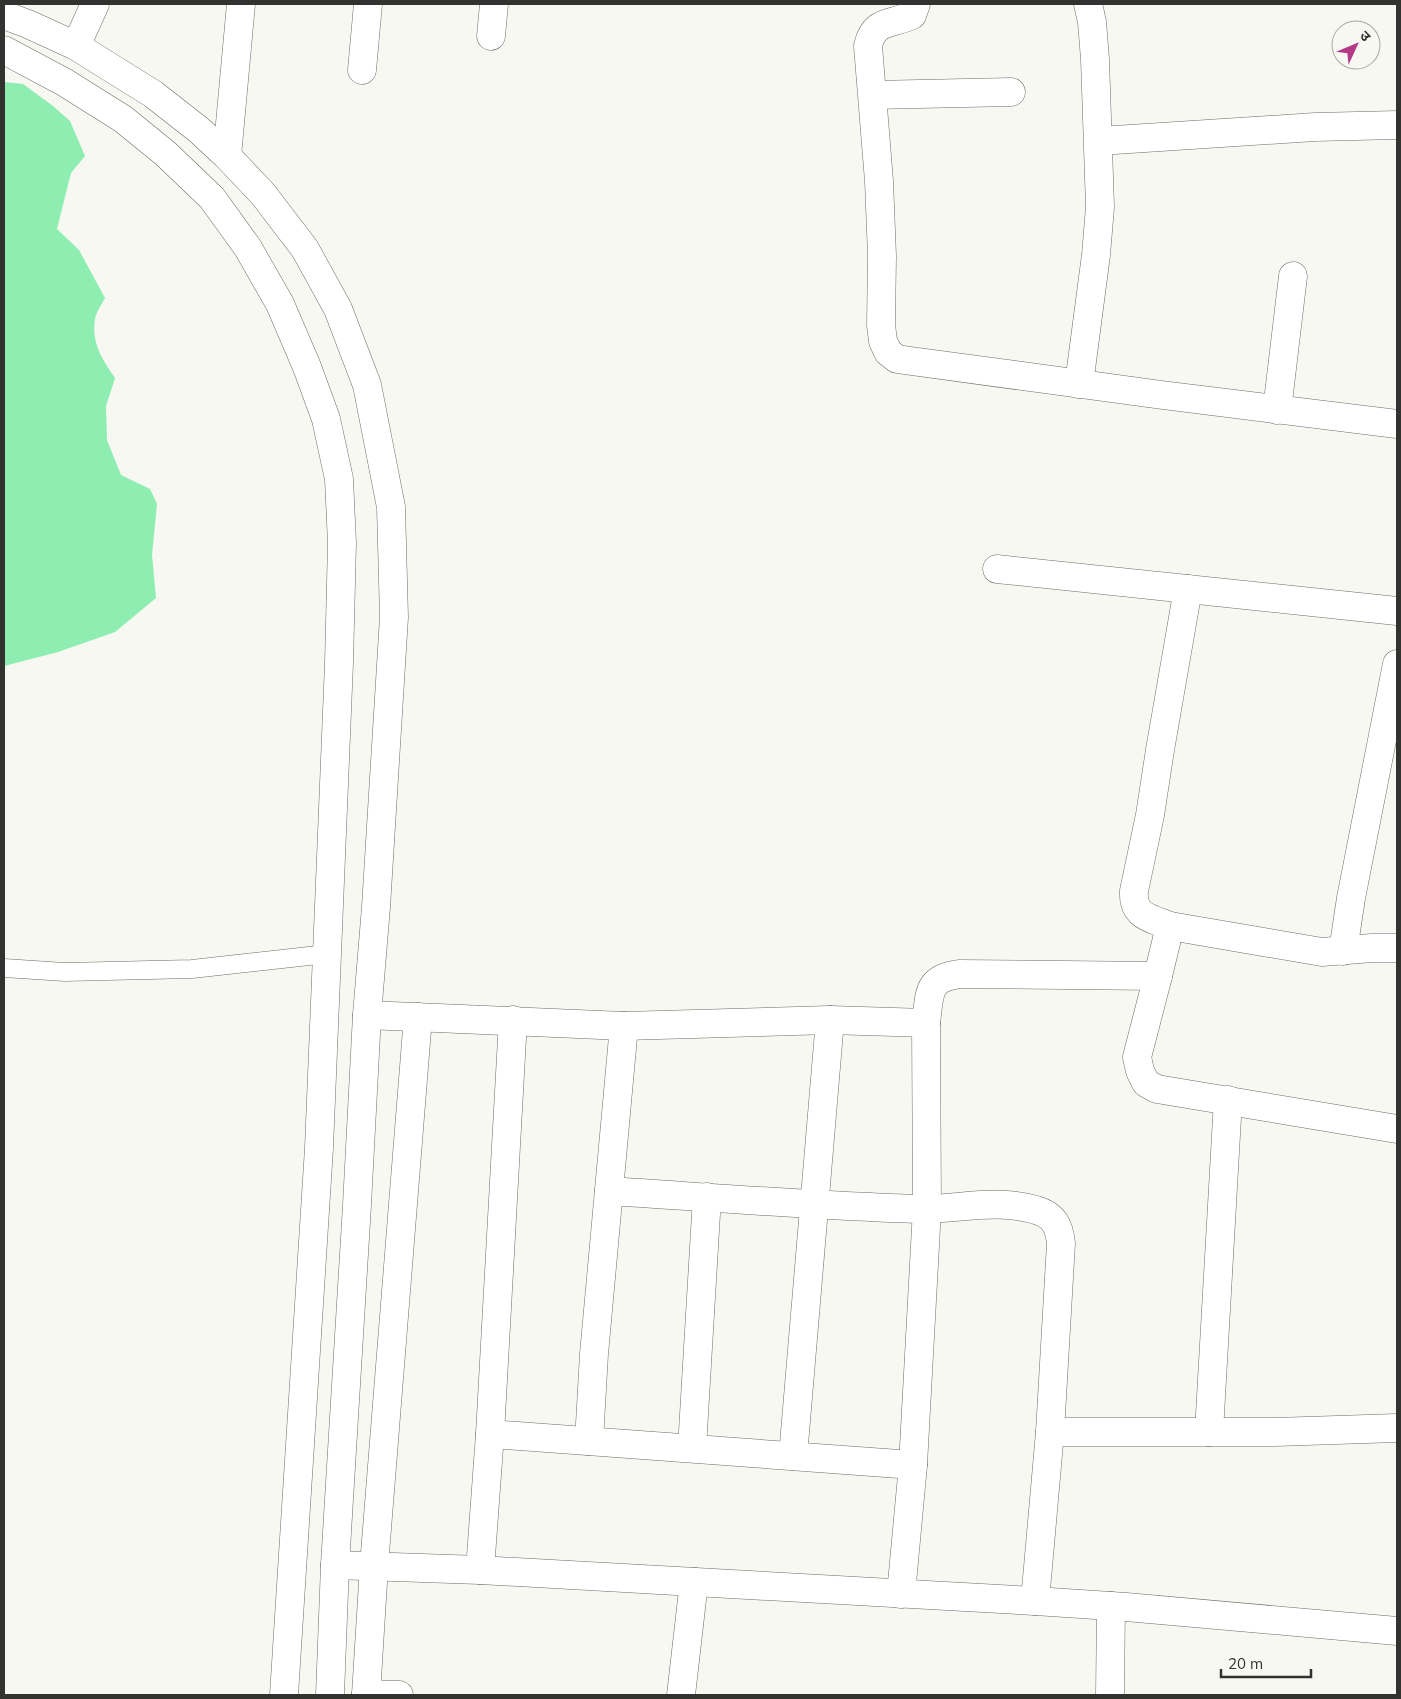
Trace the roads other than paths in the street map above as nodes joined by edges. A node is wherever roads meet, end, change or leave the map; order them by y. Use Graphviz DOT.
graph roads {
  1 [pos="95,4"];
  2 [pos="241,4"];
  3 [pos="368,4"];
  4 [pos="494,4"];
  5 [pos="916,4"];
  6 [pos="1089,4"];
  7 [pos="4,15"];
  8 [pos="491,36"];
  9 [pos="76,46"];
  10 [pos="4,50"];
  11 [pos="362,70"];
  12 [pos="1012,92"];
  13 [pos="873,95"];
  14 [pos="1397,126"];
  15 [pos="1099,141"];
  16 [pos="227,156"];
  17 [pos="1293,276"];
  18 [pos="1079,384"];
  19 [pos="1277,410"];
  20 [pos="1397,424"];
  21 [pos="997,569"];
  22 [pos="1188,589"];
  23 [pos="1397,611"];
  24 [pos="1397,664"];
  25 [pos="1170,926"];
  26 [pos="1397,948"];
  27 [pos="1343,951"];
  28 [pos="327,954"];
  29 [pos="4,968"];
  30 [pos="1158,976"];
  31 [pos="367,1015"];
  32 [pos="418,1017"];
  33 [pos="513,1020"];
  34 [pos="830,1020"];
  35 [pos="926,1023"];
  36 [pos="624,1026"];
  37 [pos="1228,1100"];
  38 [pos="1397,1129"];
  39 [pos="609,1190"];
  40 [pos="707,1197"];
  41 [pos="813,1204"];
  42 [pos="927,1209"];
  43 [pos="1397,1428"];
  44 [pos="1050,1432"];
  45 [pos="1209,1432"];
  46 [pos="490,1434"];
  47 [pos="589,1441"];
  48 [pos="692,1448"];
  49 [pos="793,1456"];
  50 [pos="913,1466"];
  51 [pos="336,1565"];
  52 [pos="374,1566"];
  53 [pos="480,1570"];
  54 [pos="694,1582"];
  55 [pos="901,1594"];
  56 [pos="1035,1601"];
  57 [pos="1111,1606"];
  58 [pos="1397,1631"];
  59 [pos="366,1694"];
  60 [pos="284,1695"];
  61 [pos="330,1695"];
  62 [pos="399,1695"];
  63 [pos="681,1695"];
  64 [pos="1110,1695"];
  1 -- 9 [label="street"];
  2 -- 16 [label="street"];
  3 -- 11 [label="street"];
  4 -- 8 [label="street"];
  5 -- 13 [label="street"];
  6 -- 15 [label="street"];
  7 -- 9 [label="street"];
  9 -- 16 [label="street"];
  10 -- 28 [label="street"];
  12 -- 13 [label="street"];
  13 -- 18 [label="street"];
  14 -- 15 [label="street"];
  15 -- 18 [label="street"];
  16 -- 31 [label="street"];
  17 -- 19 [label="street"];
  18 -- 19 [label="street"];
  19 -- 20 [label="street"];
  21 -- 22 [label="street"];
  22 -- 23 [label="street"];
  22 -- 25 [label="street"];
  24 -- 27 [label="street"];
  25 -- 27 [label="street"];
  25 -- 30 [label="street"];
  26 -- 27 [label="street"];
  28 -- 29 [label="lane"];
  28 -- 60 [label="street"];
  30 -- 35 [label="street"];
  30 -- 37 [label="street"];
  31 -- 32 [label="street"];
  31 -- 51 [label="street"];
  32 -- 33 [label="street"];
  32 -- 52 [label="street"];
  33 -- 36 [label="street"];
  33 -- 46 [label="street"];
  34 -- 35 [label="street"];
  34 -- 36 [label="street"];
  34 -- 41 [label="street"];
  35 -- 42 [label="street"];
  36 -- 39 [label="street"];
  37 -- 38 [label="street"];
  37 -- 45 [label="street"];
  39 -- 40 [label="street"];
  39 -- 47 [label="street"];
  40 -- 41 [label="street"];
  40 -- 48 [label="street"];
  41 -- 42 [label="street"];
  41 -- 49 [label="street"];
  42 -- 44 [label="street"];
  42 -- 50 [label="street"];
  43 -- 45 [label="street"];
  44 -- 45 [label="street"];
  44 -- 56 [label="street"];
  46 -- 47 [label="street"];
  46 -- 53 [label="street"];
  47 -- 48 [label="street"];
  48 -- 49 [label="street"];
  49 -- 50 [label="street"];
  50 -- 55 [label="street"];
  51 -- 52 [label="street"];
  51 -- 61 [label="street"];
  52 -- 53 [label="street"];
  52 -- 59 [label="street"];
  53 -- 54 [label="street"];
  54 -- 55 [label="street"];
  54 -- 63 [label="street"];
  55 -- 56 [label="street"];
  56 -- 57 [label="street"];
  57 -- 58 [label="street"];
  57 -- 64 [label="street"];
  59 -- 62 [label="street"];
}
